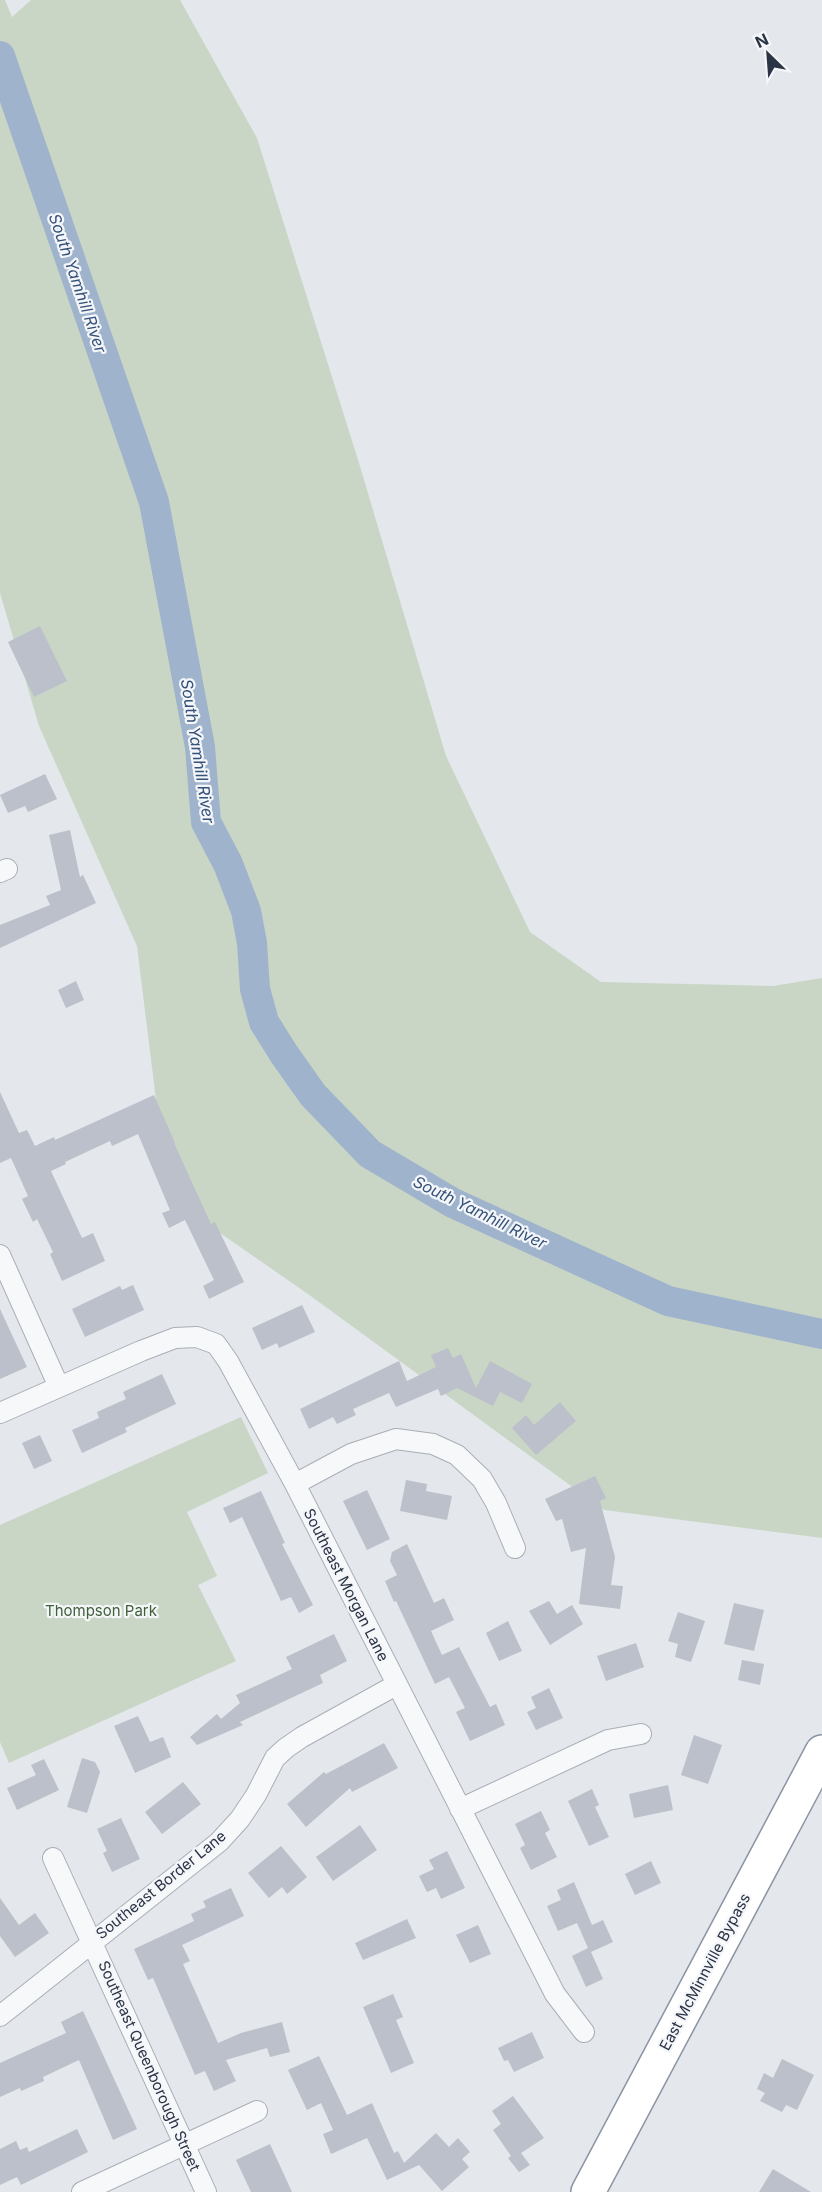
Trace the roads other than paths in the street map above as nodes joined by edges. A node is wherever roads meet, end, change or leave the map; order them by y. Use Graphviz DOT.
graph roads {
  1 [pos="0,1255"];
  2 [pos="59,1387"];
  3 [pos="0,1413"];
  4 [pos="295,1484"];
  5 [pos="515,1548"];
  6 [pos="396,1685"];
  7 [pos="641,1734"];
  8 [pos="822,1752"];
  9 [pos="460,1809"];
  10 [pos="53,1858"];
  11 [pos="92,1941"];
  12 [pos="0,2016"];
  13 [pos="584,2032"];
  14 [pos="257,2111"];
  15 [pos="185,2144"];
  16 [pos="82,2192"];
  17 [pos="206,2192"];
  18 [pos="588,2192"];
  1 -- 2 [label="street"];
  2 -- 3 [label="street, Southeast Morgan Lane"];
  2 -- 4 [label="street, Southeast Morgan Lane"];
  4 -- 5 [label="street"];
  4 -- 6 [label="street, Southeast Morgan Lane"];
  6 -- 9 [label="street, Southeast Morgan Lane"];
  6 -- 11 [label="street, Southeast Border Lane"];
  7 -- 9 [label="street"];
  8 -- 18 [label="highway, East McMinnville Bypass"];
  9 -- 13 [label="street, Southeast Morgan Lane"];
  10 -- 11 [label="street, Southeast Queenborough Street"];
  11 -- 12 [label="street, Southeast Border Lane"];
  11 -- 15 [label="street, Southeast Queenborough Street"];
  14 -- 15 [label="street"];
  15 -- 16 [label="street"];
  15 -- 17 [label="street, Southeast Queenborough Street"];
}
